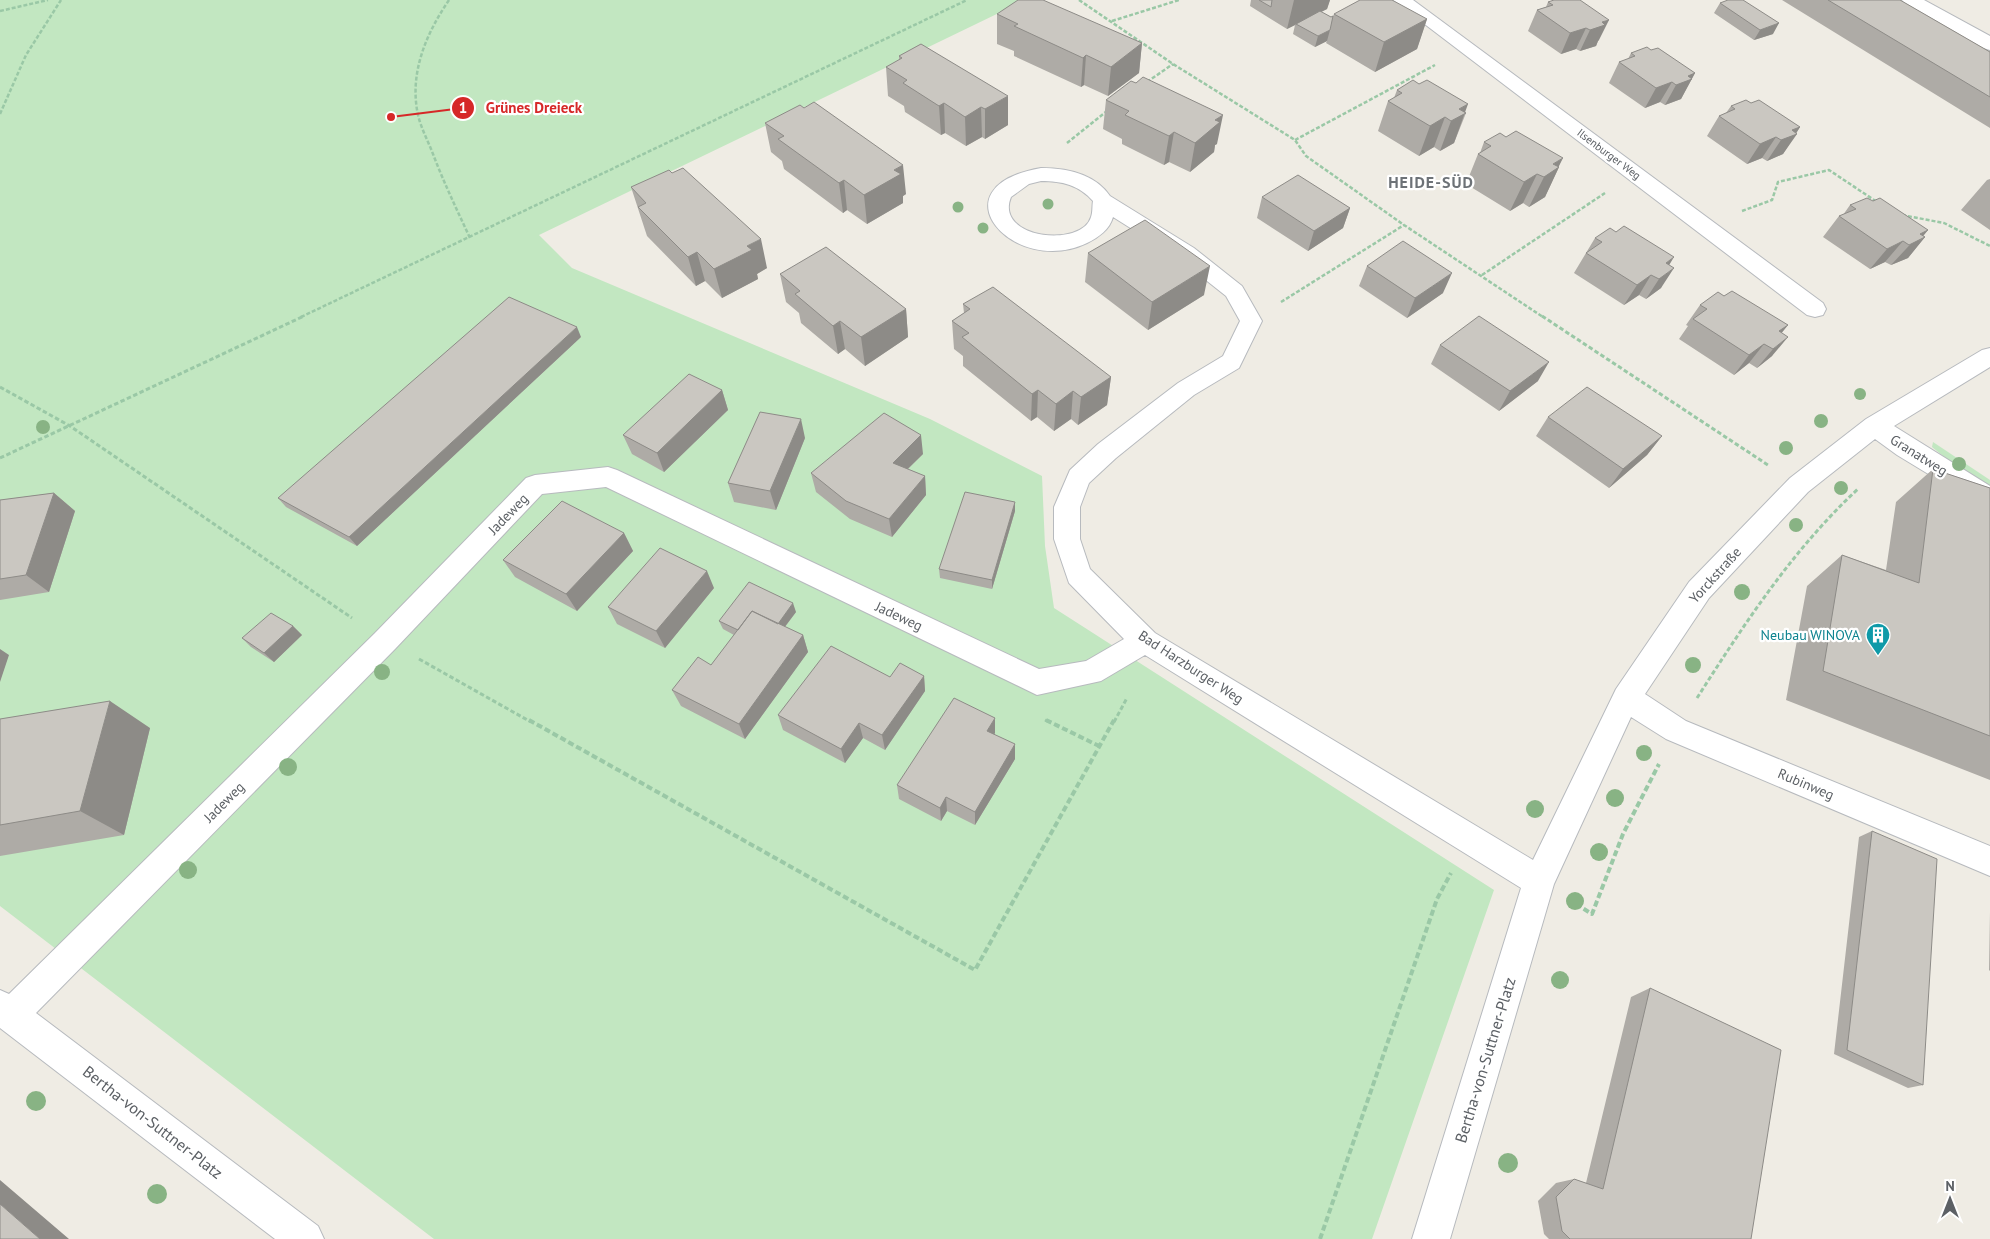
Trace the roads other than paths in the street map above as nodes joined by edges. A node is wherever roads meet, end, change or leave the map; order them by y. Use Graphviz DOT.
graph roads {
  1 [pos="1402,0"];
  2 [pos="1911,0"];
  3 [pos="1990,44"];
  4 [pos="1103,201"];
  5 [pos="1816,309"];
  6 [pos="1990,356"];
  7 [pos="1875,426"];
  8 [pos="1990,498"];
  9 [pos="1145,640"];
  10 [pos="1626,698"];
  11 [pos="1990,861"];
  12 [pos="1539,881"];
  13 [pos="6,1010"];
  14 [pos="305,1239"];
  15 [pos="1431,1239"];
  1 -- 5 [label="street, Ilsenburger Weg"];
  2 -- 3 [label="street"];
  4 -- 4 [label="street"];
  4 -- 9 [label="street, Bad Harzburger Weg"];
  6 -- 7 [label="street, Yorckstraße"];
  7 -- 8 [label="street, Granatweg"];
  7 -- 10 [label="street, Yorckstraße"];
  9 -- 12 [label="street, Bad Harzburger Weg"];
  9 -- 13 [label="street, Jadeweg"];
  10 -- 11 [label="street, Rubinweg"];
  10 -- 12 [label="street, Yorckstraße"];
  12 -- 15 [label="street, Bertha-von-Suttner-Platz"];
  13 -- 14 [label="street, Bertha-von-Suttner-Platz"];
}
